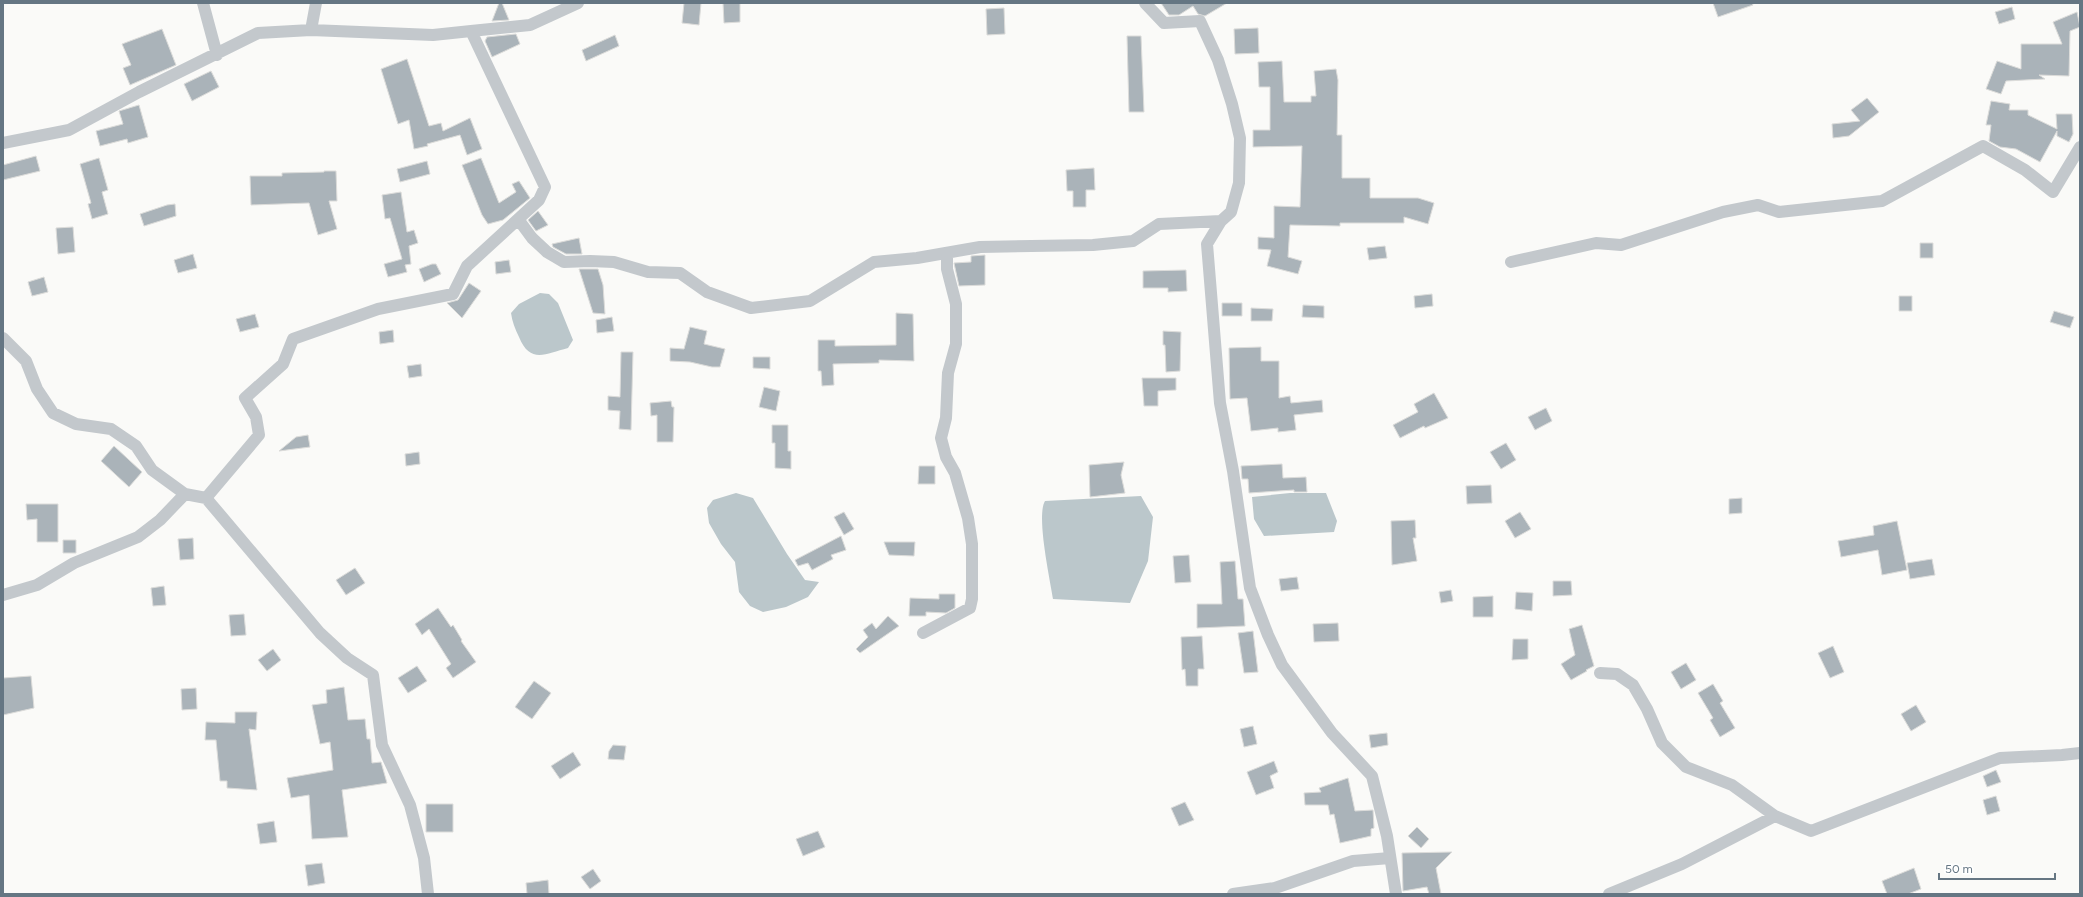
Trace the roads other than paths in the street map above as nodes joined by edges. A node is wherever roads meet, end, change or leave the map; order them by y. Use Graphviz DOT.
graph roads {
  1 [pos="203,3"];
  2 [pos="316,3"];
  3 [pos="578,3"];
  4 [pos="1145,3"];
  5 [pos="311,30"];
  6 [pos="470,31"];
  7 [pos="217,55"];
  8 [pos="3,143"];
  9 [pos="2080,147"];
  10 [pos="518,219"];
  11 [pos="1222,221"];
  12 [pos="947,252"];
  13 [pos="1510,262"];
  14 [pos="3,338"];
  15 [pos="186,494"];
  16 [pos="206,498"];
  17 [pos="3,595"];
  18 [pos="923,633"];
  19 [pos="1600,673"];
  20 [pos="2080,753"];
  21 [pos="1775,816"];
  22 [pos="1390,858"];
  23 [pos="428,894"];
  24 [pos="1233,894"];
  25 [pos="1396,894"];
  26 [pos="1609,894"];
  1 -- 7 [label="street"];
  2 -- 5 [label="street"];
  3 -- 6 [label="street"];
  4 -- 11 [label="street"];
  5 -- 6 [label="street"];
  5 -- 7 [label="street"];
  6 -- 10 [label="street"];
  7 -- 8 [label="street"];
  9 -- 13 [label="street"];
  10 -- 12 [label="street"];
  10 -- 16 [label="street"];
  11 -- 12 [label="street"];
  11 -- 22 [label="street"];
  12 -- 18 [label="street"];
  14 -- 15 [label="street"];
  15 -- 16 [label="street"];
  15 -- 17 [label="street"];
  16 -- 23 [label="street"];
  19 -- 21 [label="street"];
  20 -- 21 [label="street"];
  21 -- 26 [label="street"];
  22 -- 24 [label="street"];
  22 -- 25 [label="street"];
}
